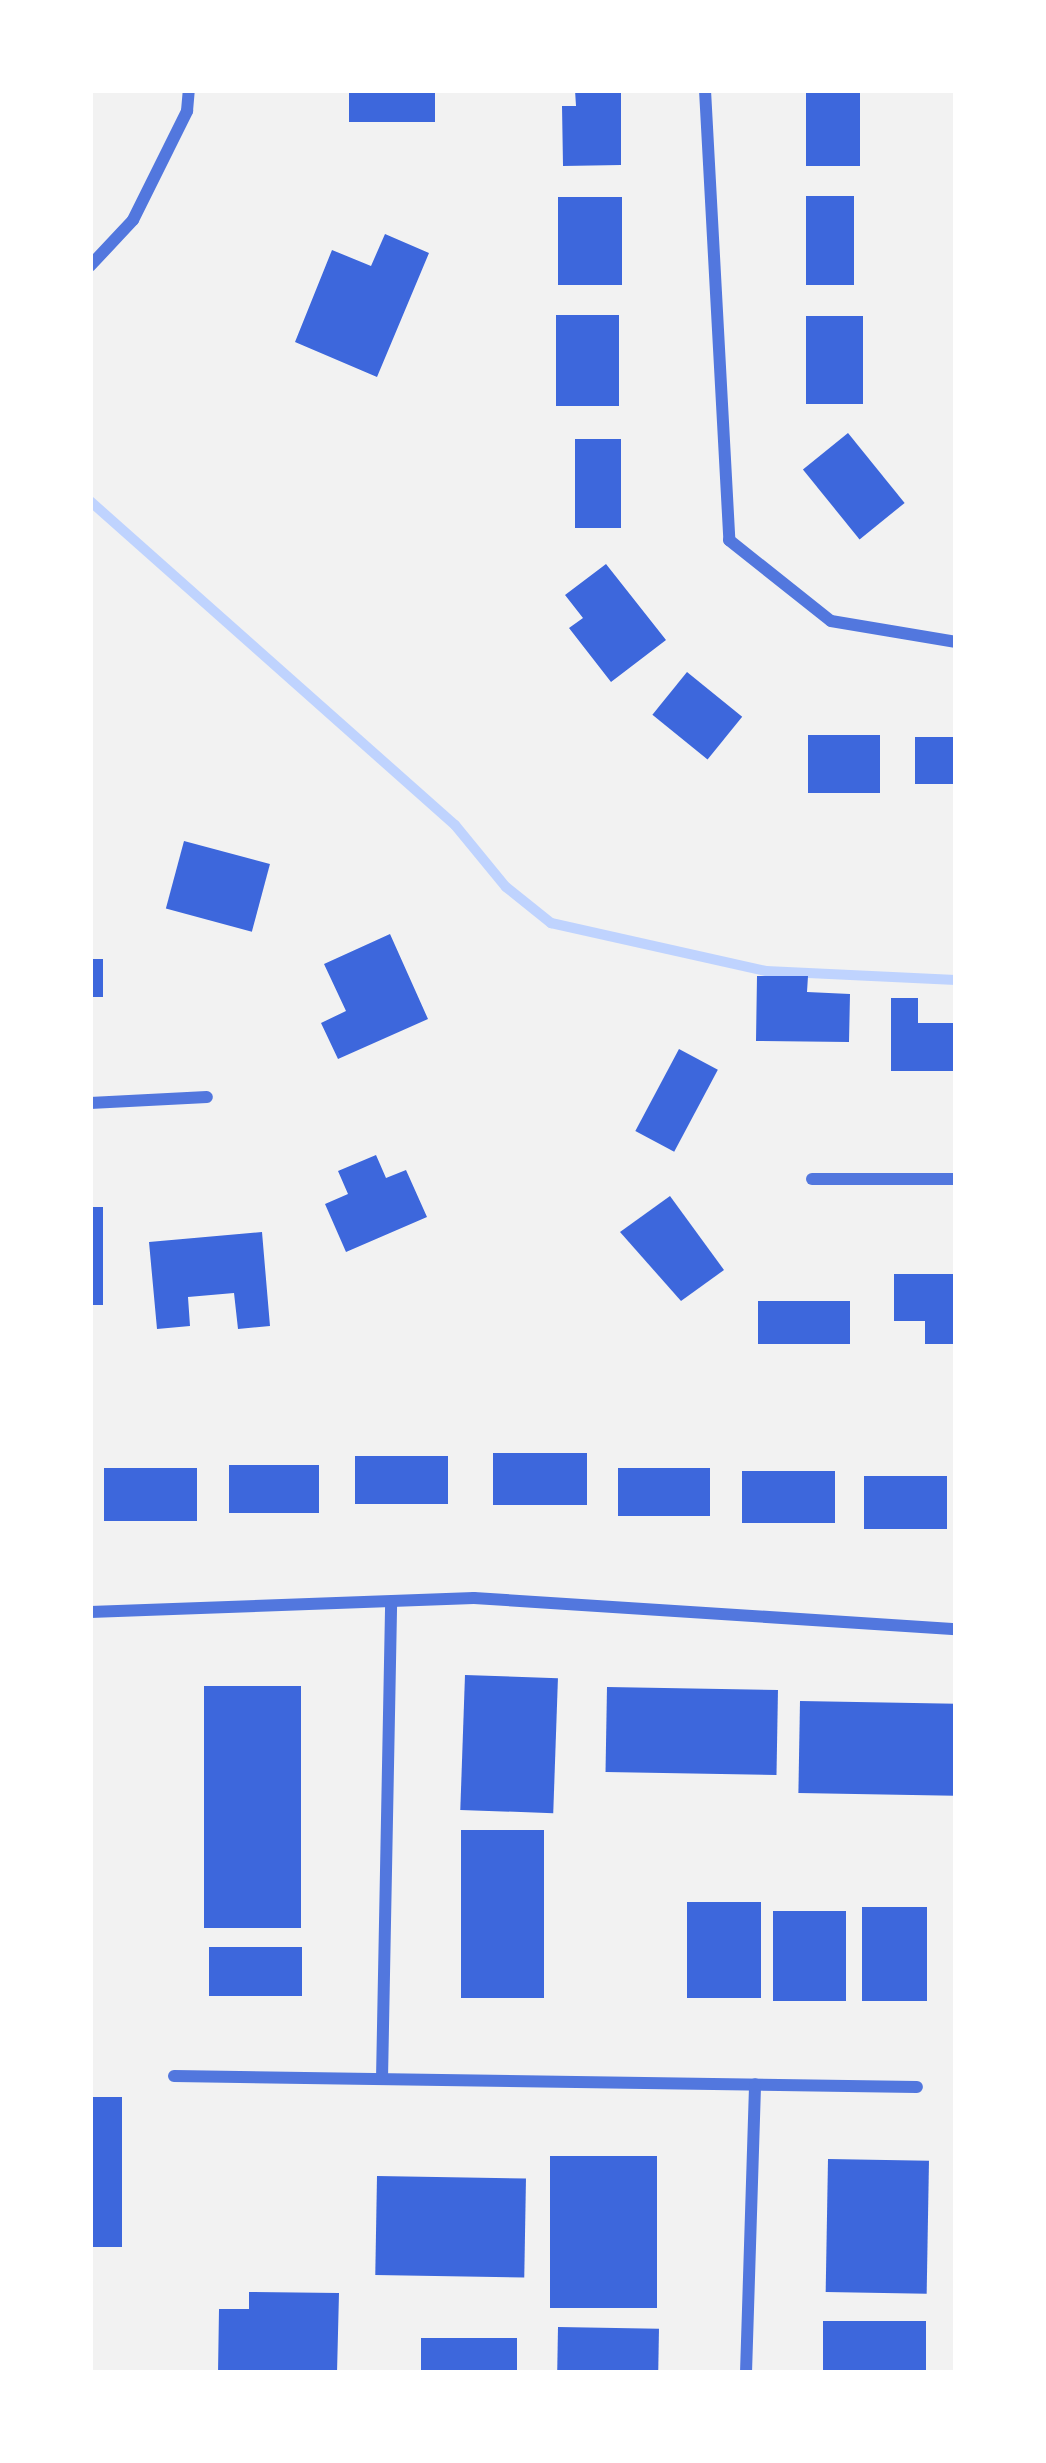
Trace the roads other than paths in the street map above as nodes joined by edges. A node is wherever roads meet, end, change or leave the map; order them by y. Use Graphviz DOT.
graph roads {
  1 [pos="188,90"];
  2 [pos="705,90"];
  3 [pos="90,266"];
  4 [pos="956,642"];
  5 [pos="207,1097"];
  6 [pos="90,1103"];
  7 [pos="812,1179"];
  8 [pos="956,1179"];
  9 [pos="391,1603"];
  10 [pos="90,1612"];
  11 [pos="956,1629"];
  12 [pos="174,2076"];
  13 [pos="382,2079"];
  14 [pos="755,2084"];
  15 [pos="917,2086"];
  16 [pos="746,2373"];
  1 -- 3 [label="street"];
  2 -- 4 [label="street"];
  5 -- 6 [label="street"];
  7 -- 8 [label="street"];
  9 -- 10 [label="street"];
  9 -- 11 [label="street"];
  9 -- 13 [label="street"];
  12 -- 13 [label="street"];
  13 -- 14 [label="street"];
  14 -- 15 [label="street"];
  14 -- 16 [label="street"];
}
